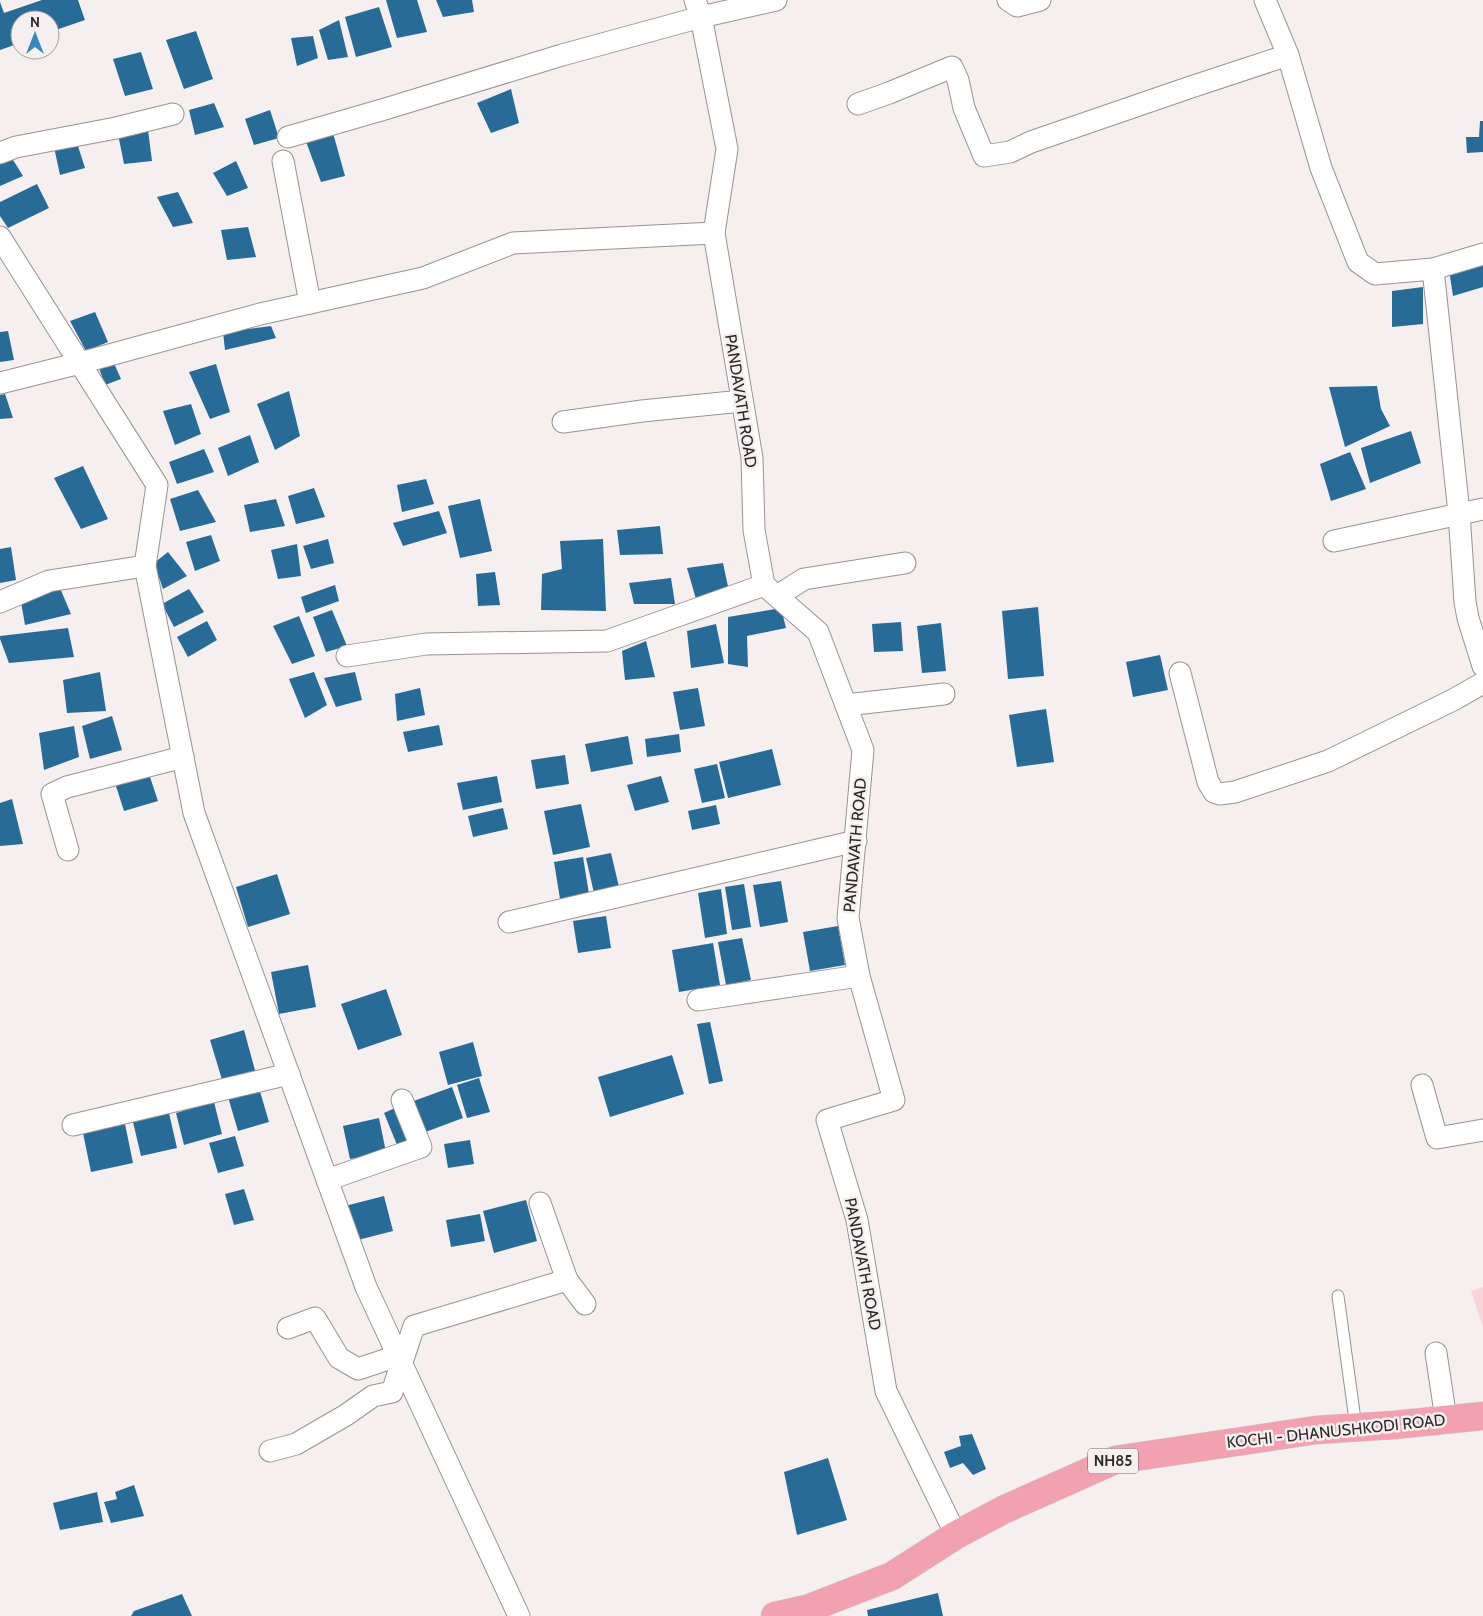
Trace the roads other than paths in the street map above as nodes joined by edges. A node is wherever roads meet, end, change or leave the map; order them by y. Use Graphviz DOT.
graph roads {
  1 [pos="776,0"];
  2 [pos="1008,0"];
  3 [pos="1040,0"];
  4 [pos="1265,0"];
  5 [pos="698,9"];
  6 [pos="1288,56"];
  7 [pos="858,104"];
  8 [pos="173,114"];
  9 [pos="288,137"];
  10 [pos="0,153"];
  11 [pos="284,161"];
  12 [pos="714,233"];
  13 [pos="0,237"];
  14 [pos="1483,254"];
  15 [pos="8,267"];
  16 [pos="1432,268"];
  17 [pos="310,302"];
  18 [pos="80,363"];
  19 [pos="0,383"];
  20 [pos="742,402"];
  21 [pos="563,422"];
  22 [pos="1483,509"];
  23 [pos="1459,513"];
  24 [pos="1334,541"];
  25 [pos="905,563"];
  26 [pos="145,566"];
  27 [pos="770,590"];
  28 [pos="0,602"];
  29 [pos="347,656"];
  30 [pos="1483,666"];
  31 [pos="1180,673"];
  32 [pos="1483,683"];
  33 [pos="944,694"];
  34 [pos="846,705"];
  35 [pos="183,757"];
  36 [pos="856,841"];
  37 [pos="68,850"];
  38 [pos="509,922"];
  39 [pos="859,976"];
  40 [pos="698,1000"];
  41 [pos="289,1074"];
  42 [pos="1422,1085"];
  43 [pos="402,1100"];
  44 [pos="73,1126"];
  45 [pos="1483,1130"];
  46 [pos="327,1180"];
  47 [pos="540,1204"];
  48 [pos="567,1280"];
  49 [pos="1338,1296"];
  50 [pos="585,1304"];
  51 [pos="288,1328"];
  52 [pos="1436,1353"];
  53 [pos="399,1361"];
  54 [pos="1483,1416"];
  55 [pos="1446,1419"];
  56 [pos="1356,1427"];
  57 [pos="270,1451"];
  58 [pos="956,1535"];
  59 [pos="519,1616"];
  60 [pos="775,1616"];
  1 -- 5 [label="street"];
  2 -- 3 [label="street"];
  4 -- 6 [label="street"];
  5 -- 9 [label="street"];
  5 -- 12 [label="street, PANDAVATH ROAD"];
  6 -- 7 [label="street"];
  6 -- 16 [label="street"];
  8 -- 10 [label="street"];
  11 -- 17 [label="street"];
  12 -- 17 [label="street"];
  12 -- 20 [label="street, PANDAVATH ROAD"];
  13 -- 15 [label="street"];
  14 -- 16 [label="street"];
  15 -- 18 [label="street"];
  16 -- 23 [label="street"];
  17 -- 18 [label="street"];
  18 -- 19 [label="street"];
  18 -- 26 [label="street"];
  20 -- 21 [label="street"];
  20 -- 27 [label="street, PANDAVATH ROAD"];
  22 -- 23 [label="street"];
  23 -- 24 [label="street"];
  23 -- 30 [label="street"];
  25 -- 27 [label="street"];
  26 -- 28 [label="street"];
  26 -- 35 [label="street"];
  27 -- 29 [label="street"];
  27 -- 34 [label="street, PANDAVATH ROAD"];
  31 -- 32 [label="street"];
  33 -- 34 [label="street"];
  34 -- 36 [label="street, PANDAVATH ROAD"];
  35 -- 37 [label="street"];
  35 -- 41 [label="street"];
  36 -- 38 [label="street"];
  36 -- 39 [label="street, PANDAVATH ROAD"];
  39 -- 40 [label="street"];
  39 -- 58 [label="street, PANDAVATH ROAD"];
  41 -- 44 [label="street"];
  41 -- 46 [label="street"];
  42 -- 45 [label="street"];
  43 -- 46 [label="street"];
  46 -- 53 [label="street"];
  47 -- 48 [label="street"];
  48 -- 50 [label="street"];
  48 -- 53 [label="street"];
  49 -- 56 [label="lane"];
  51 -- 53 [label="street"];
  52 -- 55 [label="street"];
  53 -- 57 [label="street"];
  53 -- 59 [label="street"];
  54 -- 55 [label="highway, KOCHI - DHANUSHKODI ROAD / NH85"];
  55 -- 56 [label="highway, KOCHI - DHANUSHKODI ROAD / NH85"];
  56 -- 58 [label="highway, KOCHI - DHANUSHKODI ROAD / NH85"];
  58 -- 60 [label="highway, KOCHI - DHANUSHKODI ROAD / NH85"];
}
